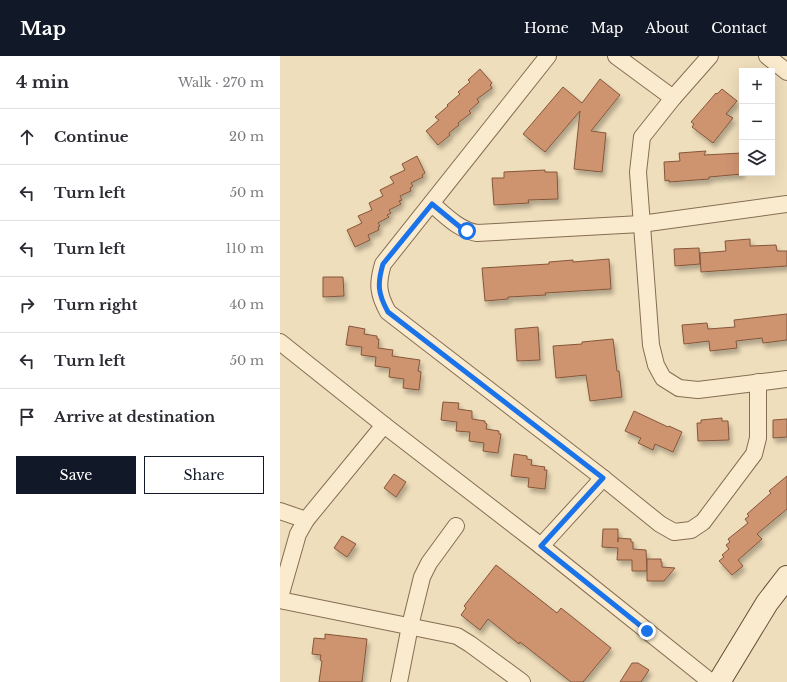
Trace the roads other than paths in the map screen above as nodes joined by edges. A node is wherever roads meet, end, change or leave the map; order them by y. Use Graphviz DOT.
graph roads {
  1 [pos="548,56"];
  2 [pos="616,56"];
  3 [pos="710,56"];
  4 [pos="767,56"];
  5 [pos="787,72"];
  6 [pos="673,98"];
  7 [pos="432,204"];
  8 [pos="787,204"];
  9 [pos="641,224"];
  10 [pos="280,342"];
  11 [pos="787,379"];
  12 [pos="758,382"];
  13 [pos="384,425"];
  14 [pos="603,478"];
  15 [pos="280,511"];
  16 [pos="306,520"];
  17 [pos="456,526"];
  18 [pos="541,546"];
  19 [pos="787,577"];
  20 [pos="280,598"];
  21 [pos="410,626"];
  22 [pos="399,682"];
  23 [pos="522,682"];
  24 [pos="711,682"];
  25 [pos="719,682"];
  1 -- 7 [label="street"];
  2 -- 6 [label="street"];
  3 -- 6 [label="street"];
  4 -- 5 [label="street"];
  6 -- 9 [label="street"];
  7 -- 9 [label="street"];
  7 -- 14 [label="street"];
  8 -- 9 [label="street"];
  9 -- 12 [label="street"];
  10 -- 13 [label="street"];
  11 -- 12 [label="street"];
  12 -- 14 [label="street"];
  13 -- 16 [label="street"];
  13 -- 18 [label="street"];
  14 -- 18 [label="street"];
  15 -- 16 [label="street"];
  16 -- 20 [label="street"];
  17 -- 21 [label="street"];
  18 -- 24 [label="street"];
  19 -- 25 [label="street"];
  20 -- 21 [label="street"];
  21 -- 22 [label="street"];
  21 -- 23 [label="street"];
}
